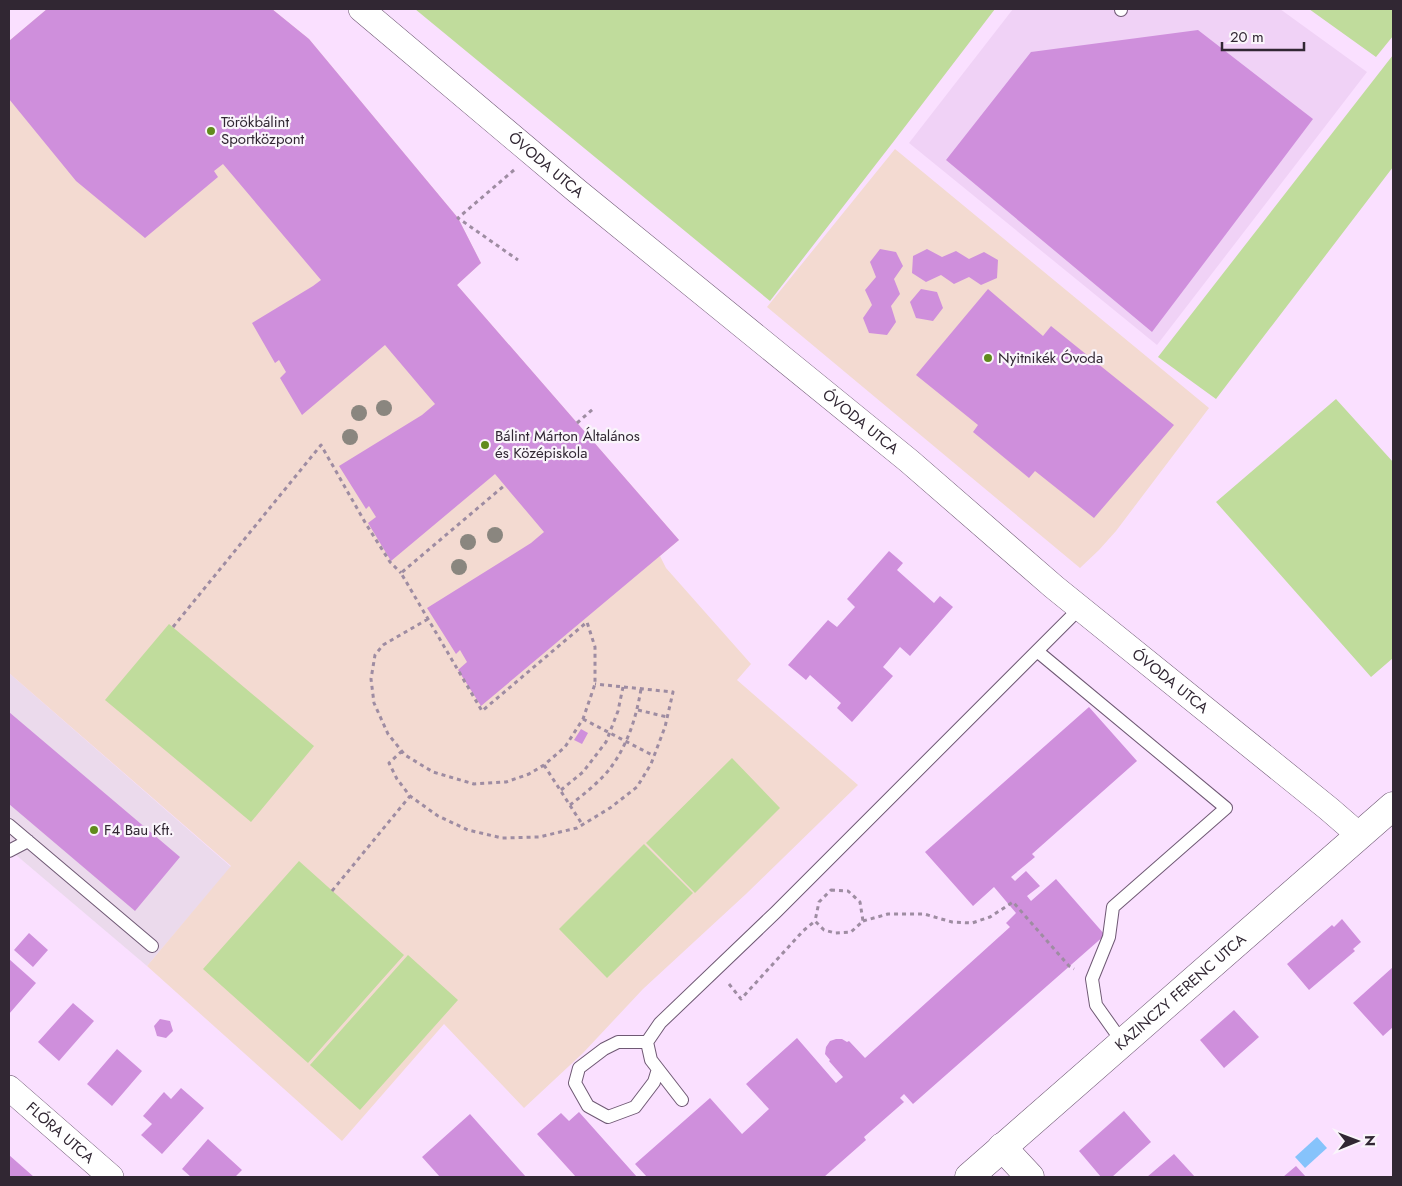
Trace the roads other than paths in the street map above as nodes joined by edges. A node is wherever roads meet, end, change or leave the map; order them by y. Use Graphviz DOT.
graph roads {
  1 [pos="361,9"];
  2 [pos="1080,608"];
  3 [pos="1037,651"];
  4 [pos="1393,806"];
  5 [pos="9,825"];
  6 [pos="1358,835"];
  7 [pos="28,841"];
  8 [pos="9,850"];
  9 [pos="152,946"];
  10 [pos="648,1042"];
  11 [pos="1123,1043"];
  12 [pos="658,1069"];
  13 [pos="9,1088"];
  14 [pos="682,1100"];
  15 [pos="1002,1147"];
  16 [pos="111,1177"];
  17 [pos="969,1177"];
  18 [pos="1030,1177"];
  1 -- 2 [label="street, ÓVODA UTCA"];
  2 -- 3 [label="lane"];
  2 -- 6 [label="street, ÓVODA UTCA"];
  3 -- 10 [label="lane"];
  3 -- 11 [label="lane"];
  4 -- 6 [label="street, KAZINCZY FERENC UTCA"];
  5 -- 7 [label="lane"];
  6 -- 11 [label="street, KAZINCZY FERENC UTCA"];
  7 -- 8 [label="lane"];
  7 -- 9 [label="lane"];
  10 -- 12 [label="lane"];
  10 -- 12 [label="lane"];
  11 -- 15 [label="street, KAZINCZY FERENC UTCA"];
  12 -- 14 [label="lane"];
  13 -- 16 [label="street, FLÓRA UTCA"];
  15 -- 17 [label="street, KAZINCZY FERENC UTCA"];
  15 -- 18 [label="street"];
}
